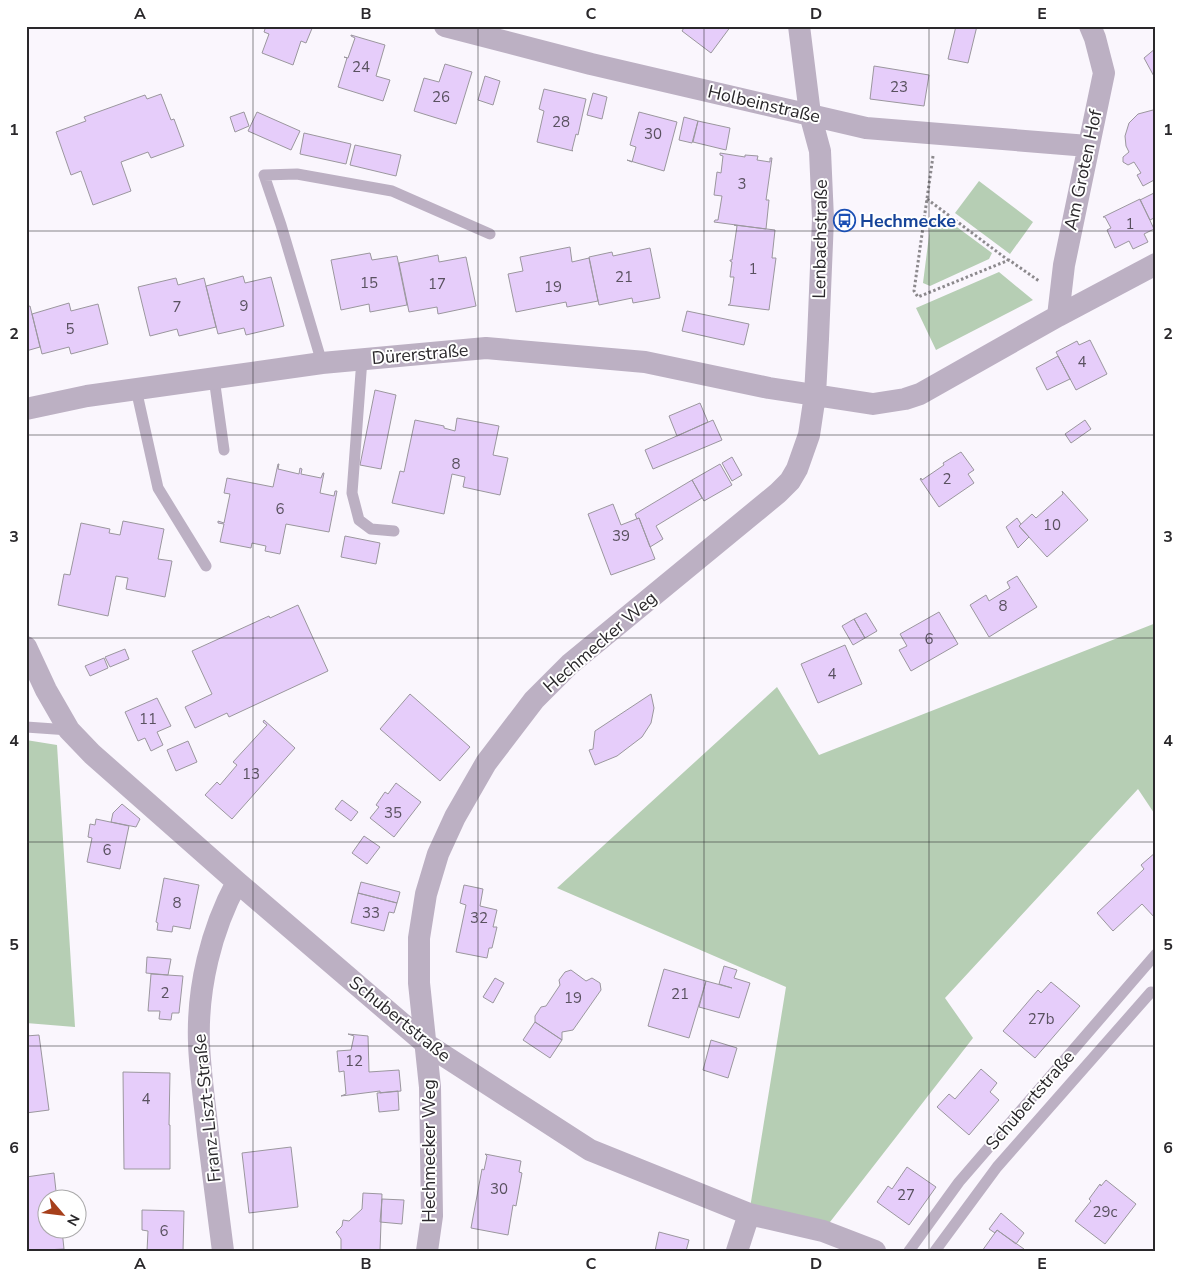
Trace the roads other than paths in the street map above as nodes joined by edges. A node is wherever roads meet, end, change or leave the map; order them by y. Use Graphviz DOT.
graph roads {
  1 [pos="445,26"];
  2 [pos="799,26"];
  3 [pos="1090,26"];
  4 [pos="810,114"];
  5 [pos="1088,146"];
  6 [pos="490,234"];
  7 [pos="1156,264"];
  8 [pos="1059,306"];
  9 [pos="362,359"];
  10 [pos="322,362"];
  11 [pos="214,378"];
  12 [pos="136,389"];
  13 [pos="815,395"];
  14 [pos="26,408"];
  15 [pos="224,450"];
  16 [pos="394,531"];
  17 [pos="206,566"];
  18 [pos="26,647"];
  19 [pos="26,727"];
  20 [pos="69,730"];
  21 [pos="237,882"];
  22 [pos="1156,954"];
  23 [pos="1150,992"];
  24 [pos="426,1044"];
  25 [pos="749,1214"];
  26 [pos="223,1251"];
  27 [pos="427,1251"];
  28 [pos="738,1251"];
  29 [pos="876,1251"];
  30 [pos="909,1251"];
  31 [pos="935,1251"];
  1 -- 4 [label="street, Holbeinstraße"];
  2 -- 4 [label="street, Lenbachstraße"];
  3 -- 5 [label="street, Am Groten Hof"];
  4 -- 5 [label="street, Holbeinstraße"];
  4 -- 13 [label="street, Lenbachstraße"];
  5 -- 8 [label="street, Am Groten Hof"];
  6 -- 10 [label="lane"];
  7 -- 8 [label="street"];
  8 -- 13 [label="street"];
  9 -- 10 [label="street, Dürerstraße"];
  9 -- 13 [label="street, Dürerstraße"];
  9 -- 16 [label="lane"];
  10 -- 11 [label="street, Dürerstraße"];
  11 -- 12 [label="street, Dürerstraße"];
  11 -- 15 [label="lane"];
  12 -- 14 [label="street, Dürerstraße"];
  12 -- 17 [label="lane"];
  13 -- 24 [label="street, Hechmecker Weg"];
  18 -- 20 [label="street, Schubertstraße"];
  19 -- 20 [label="lane"];
  20 -- 21 [label="street, Schubertstraße"];
  21 -- 24 [label="street, Schubertstraße"];
  21 -- 26 [label="street, Franz-Liszt-Straße"];
  22 -- 30 [label="lane, Schubertstraße"];
  23 -- 31 [label="lane, Schubertstraße"];
  24 -- 25 [label="street, Schubertstraße"];
  24 -- 27 [label="street, Hechmecker Weg"];
  25 -- 28 [label="street"];
  25 -- 29 [label="street, Schubertstraße"];
}
